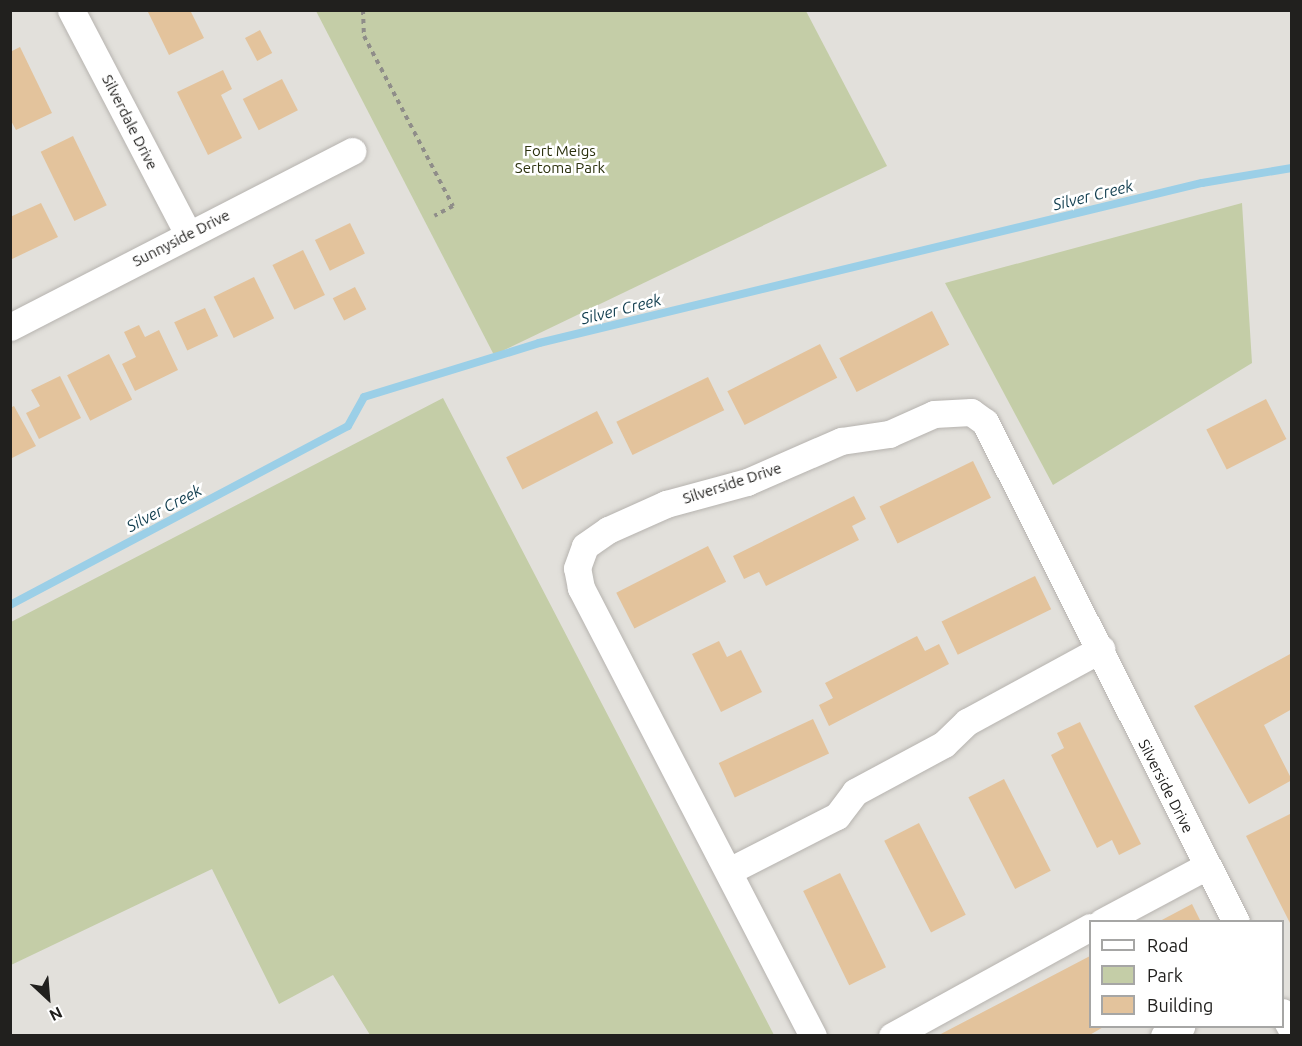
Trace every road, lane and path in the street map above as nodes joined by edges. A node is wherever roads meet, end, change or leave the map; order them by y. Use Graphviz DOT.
graph roads {
  1 [pos="72,10"];
  2 [pos="363,10"];
  3 [pos="352,150"];
  4 [pos="434,216"];
  5 [pos="188,234"];
  6 [pos="10,327"];
  7 [pos="1101,649"];
  8 [pos="1207,866"];
  9 [pos="729,871"];
  10 [pos="1104,920"];
  11 [pos="1235,920"];
  12 [pos="1089,928"];
  13 [pos="1284,1016"];
  14 [pos="1292,1030"];
  15 [pos="813,1035"];
  16 [pos="892,1035"];
  1 -- 5 [label="street, Silverdale Drive"];
  2 -- 4 [label="path"];
  3 -- 5 [label="street, Sunnyside Drive"];
  5 -- 6 [label="street, Sunnyside Drive"];
  7 -- 8 [label="street, Silverside Drive"];
  7 -- 9 [label="street"];
  7 -- 9 [label="street, Silverside Drive"];
  8 -- 10 [label="street"];
  8 -- 11 [label="street, Silverside Drive"];
  9 -- 15 [label="street, Silverside Drive"];
  12 -- 16 [label="street"];
  13 -- 14 [label="street"];
}
